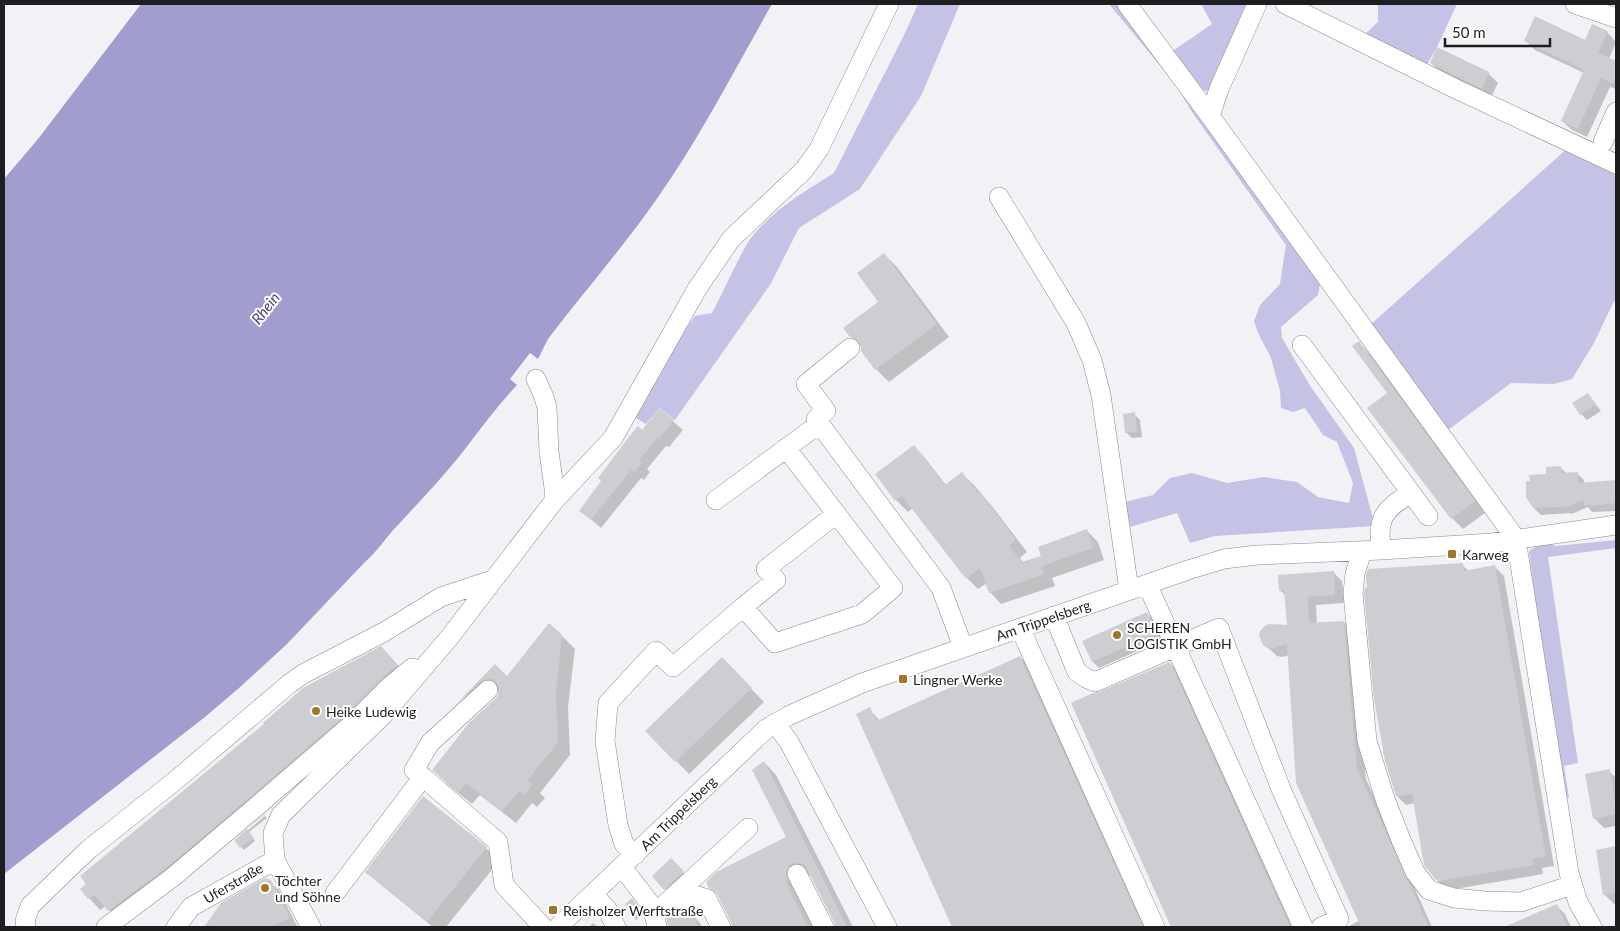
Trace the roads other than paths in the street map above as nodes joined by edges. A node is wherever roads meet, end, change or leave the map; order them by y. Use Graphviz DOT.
graph roads {
  1 [pos="889,4"];
  2 [pos="1127,4"];
  3 [pos="1257,4"];
  4 [pos="1285,4"];
  5 [pos="1575,4"];
  6 [pos="1616,18"];
  7 [pos="1616,112"];
  8 [pos="1210,116"];
  9 [pos="1602,142"];
  10 [pos="1616,164"];
  11 [pos="999,197"];
  12 [pos="1302,345"];
  13 [pos="850,348"];
  14 [pos="536,378"];
  15 [pos="819,424"];
  16 [pos="786,448"];
  17 [pos="1411,493"];
  18 [pos="716,500"];
  19 [pos="554,501"];
  20 [pos="836,514"];
  21 [pos="1428,516"];
  22 [pos="1616,525"];
  23 [pos="1516,539"];
  24 [pos="1381,550"];
  25 [pos="1362,551"];
  26 [pos="492,580"];
  27 [pos="1147,584"];
  28 [pos="1129,590"];
  29 [pos="743,606"];
  30 [pos="1054,616"];
  31 [pos="1020,628"];
  32 [pos="449,638"];
  33 [pos="963,647"];
  34 [pos="1176,647"];
  35 [pos="488,690"];
  36 [pos="775,723"];
  37 [pos="423,777"];
  38 [pos="748,828"];
  39 [pos="275,860"];
  40 [pos="629,861"];
  41 [pos="797,874"];
  42 [pos="1572,885"];
  43 [pos="335,893"];
  44 [pos="593,894"];
  45 [pos="658,906"];
  46 [pos="26,927"];
  47 [pos="106,927"];
  48 [pos="176,927"];
  49 [pos="311,927"];
  50 [pos="544,927"];
  51 [pos="558,927"];
  52 [pos="616,927"];
  53 [pos="657,927"];
  54 [pos="721,927"];
  55 [pos="824,927"];
  56 [pos="887,927"];
  57 [pos="1154,927"];
  58 [pos="1303,927"];
  59 [pos="1321,927"];
  60 [pos="1592,927"];
  1 -- 19 [label="street"];
  2 -- 8 [label="street"];
  3 -- 8 [label="street"];
  4 -- 10 [label="street"];
  5 -- 6 [label="street"];
  7 -- 9 [label="street"];
  8 -- 23 [label="street"];
  11 -- 28 [label="street"];
  12 -- 17 [label="street"];
  13 -- 15 [label="street"];
  14 -- 19 [label="street"];
  15 -- 16 [label="street"];
  15 -- 33 [label="street"];
  16 -- 18 [label="street"];
  16 -- 20 [label="street"];
  17 -- 21 [label="street"];
  17 -- 24 [label="street"];
  19 -- 26 [label="street"];
  20 -- 29 [label="street"];
  20 -- 29 [label="street"];
  22 -- 23 [label="street, Am Trippelsberg"];
  23 -- 24 [label="street, Am Trippelsberg"];
  23 -- 42 [label="street"];
  24 -- 25 [label="street, Am Trippelsberg"];
  25 -- 27 [label="street, Am Trippelsberg"];
  25 -- 42 [label="street"];
  26 -- 32 [label="street"];
  26 -- 46 [label="street"];
  27 -- 28 [label="street, Am Trippelsberg"];
  27 -- 34 [label="street"];
  28 -- 30 [label="street, Am Trippelsberg"];
  29 -- 40 [label="street"];
  30 -- 31 [label="street, Am Trippelsberg"];
  30 -- 34 [label="street"];
  31 -- 33 [label="street, Am Trippelsberg"];
  31 -- 57 [label="street"];
  32 -- 39 [label="street"];
  32 -- 47 [label="street"];
  33 -- 36 [label="street, Am Trippelsberg"];
  34 -- 58 [label="street"];
  34 -- 59 [label="street"];
  35 -- 37 [label="street"];
  36 -- 40 [label="street, Am Trippelsberg"];
  36 -- 56 [label="street"];
  37 -- 43 [label="street"];
  37 -- 50 [label="street"];
  38 -- 45 [label="street"];
  39 -- 48 [label="street, Uferstraße"];
  39 -- 49 [label="street"];
  40 -- 44 [label="street, Am Trippelsberg"];
  40 -- 45 [label="street"];
  41 -- 55 [label="street"];
  42 -- 60 [label="street"];
  44 -- 51 [label="street, Am Trippelsberg"];
  44 -- 52 [label="street"];
  45 -- 53 [label="street"];
  45 -- 54 [label="street"];
}
